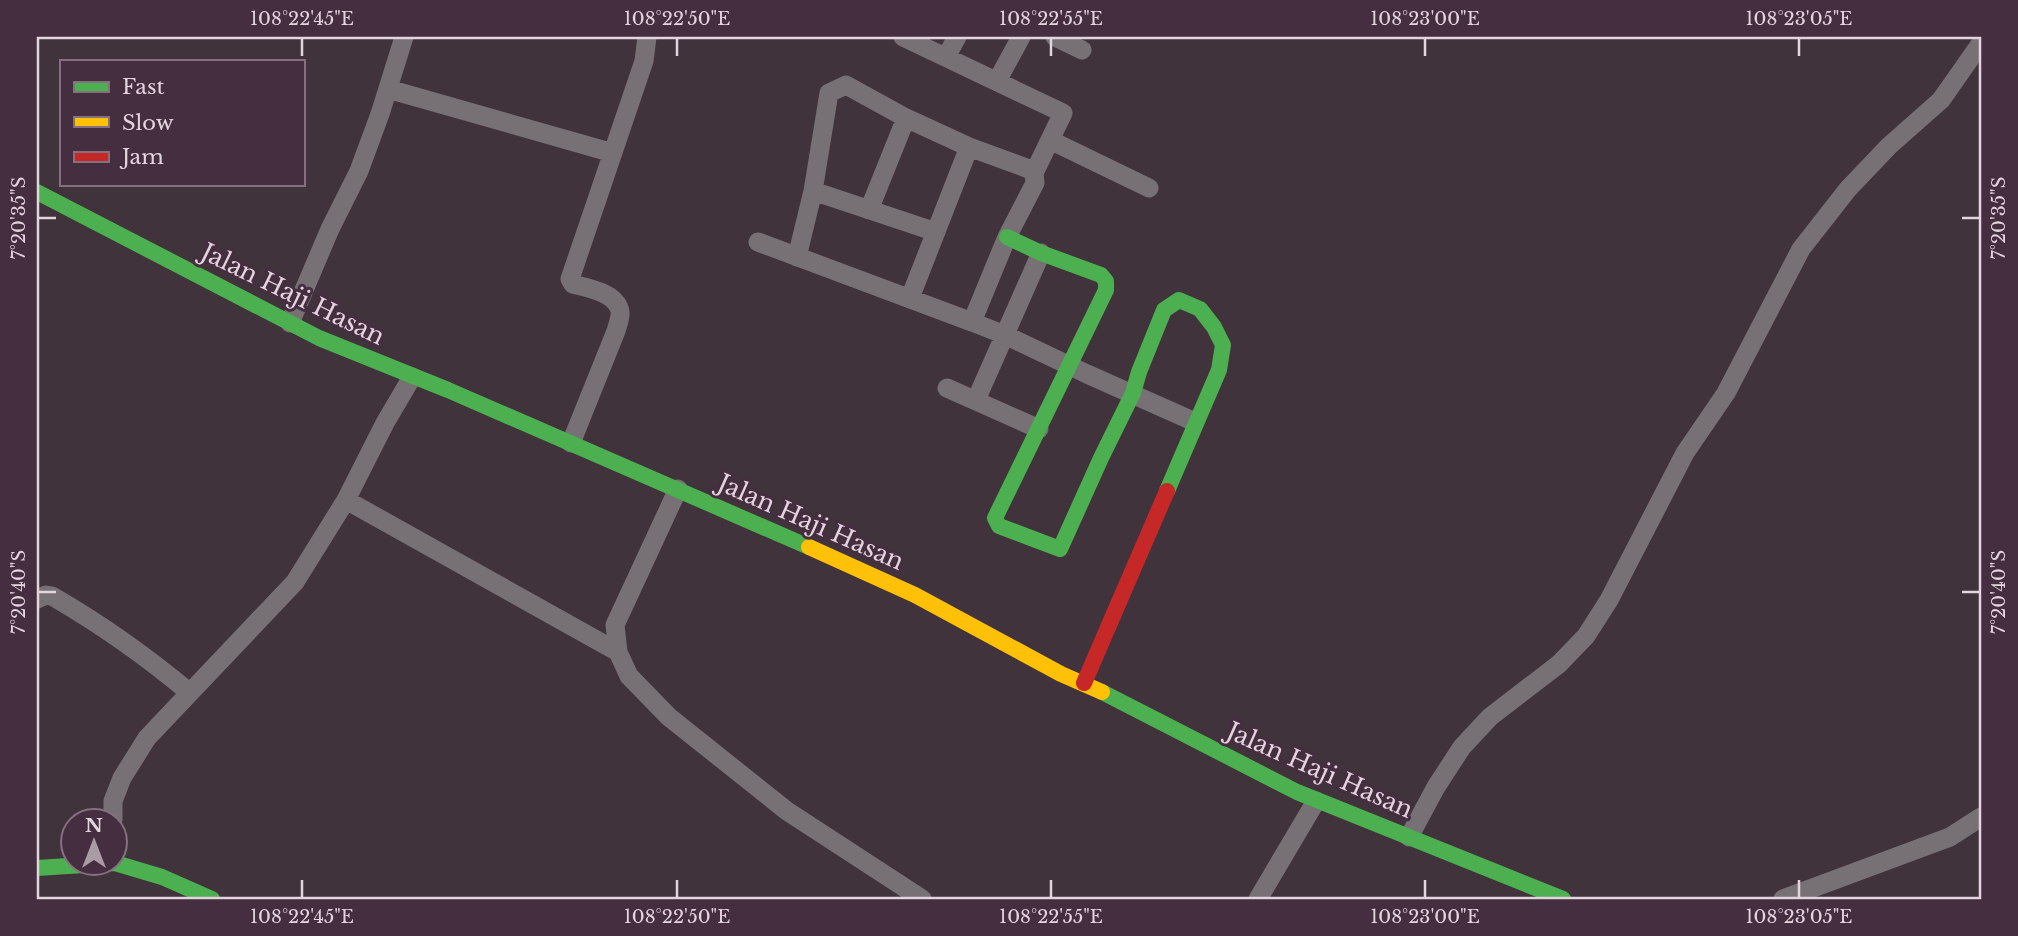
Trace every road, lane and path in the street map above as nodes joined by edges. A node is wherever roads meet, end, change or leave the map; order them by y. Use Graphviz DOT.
graph roads {
  1 [pos="404,37"];
  2 [pos="647,37"];
  3 [pos="904,37"];
  4 [pos="957,37"];
  5 [pos="1021,37"];
  6 [pos="1055,37"];
  7 [pos="1981,43"];
  8 [pos="1083,50"];
  9 [pos="946,57"];
  10 [pos="997,81"];
  11 [pos="388,89"];
  12 [pos="906,118"];
  13 [pos="1051,140"];
  14 [pos="969,147"];
  15 [pos="614,153"];
  16 [pos="1034,173"];
  17 [pos="1149,188"];
  18 [pos="813,191"];
  19 [pos="37,192"];
  20 [pos="869,210"];
  21 [pos="936,232"];
  22 [pos="1007,237"];
  23 [pos="758,242"];
  24 [pos="1041,253"];
  25 [pos="797,257"];
  26 [pos="909,298"];
  27 [pos="972,322"];
  28 [pos="290,323"];
  29 [pos="1005,335"];
  30 [pos="1069,366"];
  31 [pos="412,377"];
  32 [pos="947,388"];
  33 [pos="1133,393"];
  34 [pos="976,400"];
  35 [pos="1195,422"];
  36 [pos="1039,429"];
  37 [pos="571,443"];
  38 [pos="678,489"];
  39 [pos="346,500"];
  40 [pos="37,599"];
  41 [pos="618,652"];
  42 [pos="1084,683"];
  43 [pos="190,693"];
  44 [pos="1316,801"];
  45 [pos="113,806"];
  46 [pos="1981,817"];
  47 [pos="1409,837"];
  48 [pos="60,867"];
  49 [pos="130,867"];
  50 [pos="37,868"];
  51 [pos="212,899"];
  52 [pos="922,899"];
  53 [pos="1258,899"];
  54 [pos="1563,899"];
  55 [pos="1783,899"];
  1 -- 11 [label="street"];
  2 -- 15 [label="street"];
  3 -- 9 [label="street"];
  4 -- 9 [label="street"];
  5 -- 10 [label="street"];
  6 -- 8 [label="street"];
  7 -- 47 [label="street"];
  9 -- 10 [label="street"];
  10 -- 13 [label="street"];
  11 -- 15 [label="street"];
  11 -- 28 [label="street"];
  12 -- 14 [label="street"];
  12 -- 18 [label="street"];
  12 -- 20 [label="street"];
  13 -- 16 [label="street"];
  13 -- 17 [label="street"];
  14 -- 16 [label="street"];
  14 -- 21 [label="street"];
  15 -- 37 [label="street"];
  16 -- 22 [label="street"];
  18 -- 20 [label="street"];
  18 -- 25 [label="street"];
  19 -- 28 [label="street, Jalan Haji Hasan"];
  20 -- 21 [label="street"];
  21 -- 26 [label="street"];
  22 -- 24 [label="street"];
  22 -- 27 [label="street"];
  23 -- 25 [label="street"];
  24 -- 29 [label="street"];
  24 -- 30 [label="street"];
  25 -- 26 [label="street"];
  26 -- 27 [label="street"];
  27 -- 29 [label="street"];
  28 -- 31 [label="street, Jalan Haji Hasan"];
  29 -- 30 [label="street"];
  29 -- 34 [label="street"];
  30 -- 33 [label="street"];
  30 -- 36 [label="street"];
  31 -- 37 [label="street, Jalan Haji Hasan"];
  31 -- 39 [label="street"];
  32 -- 34 [label="street"];
  33 -- 35 [label="street"];
  33 -- 35 [label="street"];
  33 -- 36 [label="street"];
  34 -- 36 [label="street"];
  35 -- 42 [label="street"];
  37 -- 38 [label="street, Jalan Haji Hasan"];
  38 -- 41 [label="street"];
  38 -- 42 [label="street, Jalan Haji Hasan"];
  39 -- 41 [label="street"];
  39 -- 43 [label="street"];
  40 -- 43 [label="street"];
  41 -- 52 [label="street"];
  42 -- 44 [label="street, Jalan Haji Hasan"];
  43 -- 45 [label="street"];
  44 -- 47 [label="street, Jalan Haji Hasan"];
  44 -- 53 [label="street"];
  46 -- 55 [label="street"];
  47 -- 54 [label="street, Jalan Haji Hasan"];
  48 -- 50 [label="street"];
  49 -- 51 [label="street"];
}
